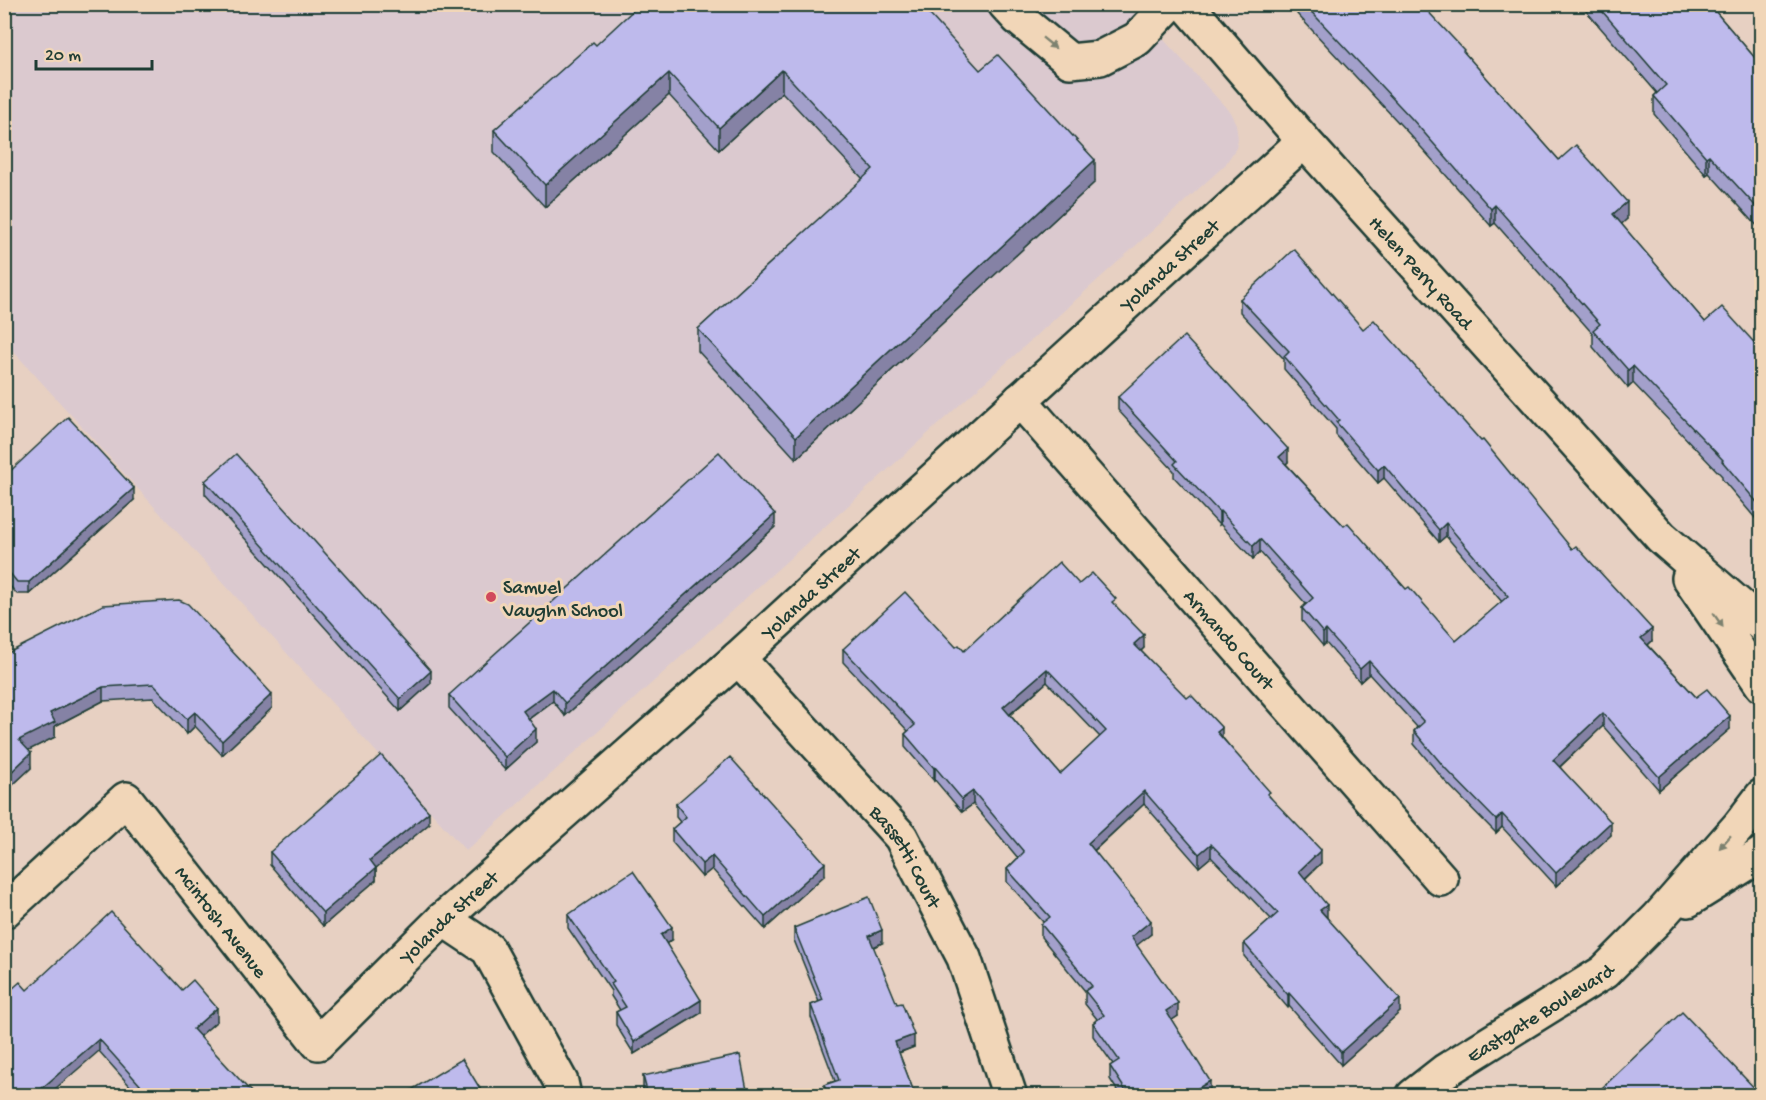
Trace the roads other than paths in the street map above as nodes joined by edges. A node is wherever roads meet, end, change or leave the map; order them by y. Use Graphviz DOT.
graph roads {
  1 [pos="1005,4"];
  2 [pos="1170,4"];
  3 [pos="1186,4"];
  4 [pos="1304,141"];
  5 [pos="1020,400"];
  6 [pos="1661,537"];
  7 [pos="1761,625"];
  8 [pos="738,658"];
  9 [pos="1761,684"];
  10 [pos="1761,796"];
  11 [pos="1761,854"];
  12 [pos="1441,879"];
  13 [pos="4,911"];
  14 [pos="1658,918"];
  15 [pos="444,919"];
  16 [pos="318,1043"];
  17 [pos="564,1095"];
  18 [pos="1010,1095"];
  19 [pos="1413,1095"];
  1 -- 2 [label="street, one-way"];
  3 -- 4 [label="street, Helen Perry Road"];
  4 -- 5 [label="street, Yolanda Street"];
  4 -- 6 [label="street, Helen Perry Road"];
  5 -- 8 [label="street, Yolanda Street"];
  5 -- 12 [label="street, Armando Court"];
  6 -- 7 [label="street, Helen Perry Road"];
  6 -- 9 [label="street, Helen Perry Road, one-way"];
  8 -- 15 [label="street, Yolanda Street"];
  8 -- 18 [label="street, Bassetti Court"];
  10 -- 14 [label="street, Eastgate Boulevard, one-way"];
  11 -- 14 [label="street, Eastgate Boulevard"];
  13 -- 16 [label="street, Mcintosh Avenue"];
  14 -- 19 [label="street, Eastgate Boulevard"];
  15 -- 16 [label="street, Yolanda Street"];
  15 -- 17 [label="street"];
}
